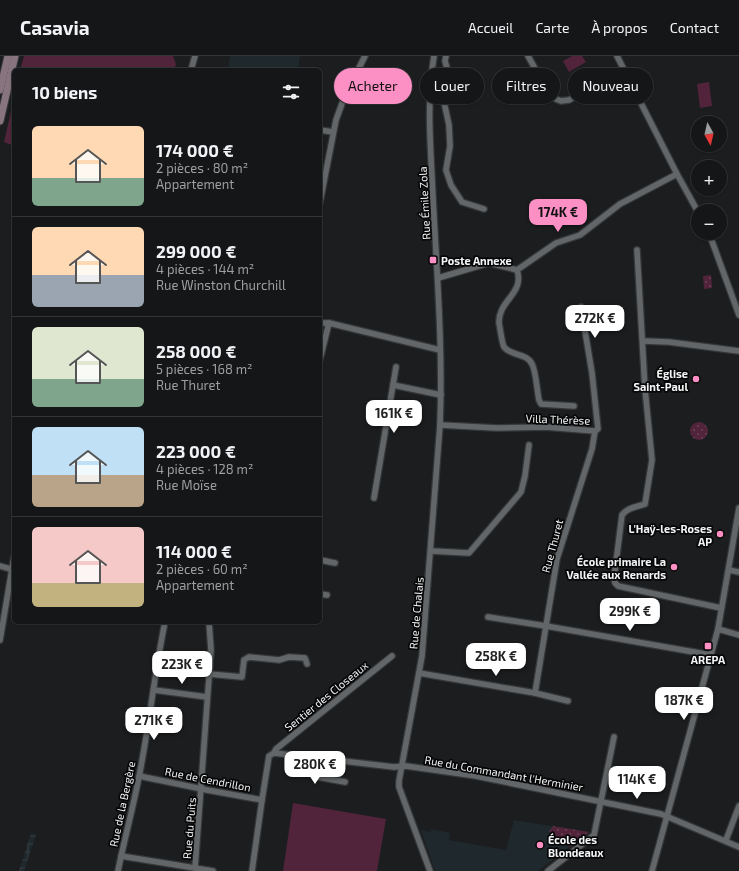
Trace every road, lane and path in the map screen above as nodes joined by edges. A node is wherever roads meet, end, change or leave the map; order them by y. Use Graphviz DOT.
graph roads {
  1 [pos="8,56"];
  2 [pos="15,56"];
  3 [pos="195,56"];
  4 [pos="365,56"];
  5 [pos="434,56"];
  6 [pos="446,56"];
  7 [pos="528,56"];
  8 [pos="617,56"];
  9 [pos="12,68"];
  10 [pos="192,68"];
  11 [pos="623,68"];
  12 [pos="12,69"];
  13 [pos="0,90"];
  14 [pos="568,100"];
  15 [pos="641,104"];
  16 [pos="0,120"];
  17 [pos="322,130"];
  18 [pos="333,132"];
  19 [pos="677,174"];
  20 [pos="322,191"];
  21 [pos="694,204"];
  22 [pos="484,209"];
  23 [pos="712,240"];
  24 [pos="637,250"];
  25 [pos="517,270"];
  26 [pos="438,278"];
  27 [pos="581,307"];
  28 [pos="739,315"];
  29 [pos="322,322"];
  30 [pos="329,323"];
  31 [pos="643,341"];
  32 [pos="440,350"];
  33 [pos="322,351"];
  34 [pos="739,351"];
  35 [pos="396,367"];
  36 [pos="393,385"];
  37 [pos="441,395"];
  38 [pos="574,406"];
  39 [pos="440,426"];
  40 [pos="594,431"];
  41 [pos="529,445"];
  42 [pos="374,498"];
  43 [pos="739,508"];
  44 [pos="431,551"];
  45 [pos="322,560"];
  46 [pos="335,563"];
  47 [pos="0,566"];
  48 [pos="12,569"];
  49 [pos="728,570"];
  50 [pos="739,572"];
  51 [pos="12,574"];
  52 [pos="322,594"];
  53 [pos="327,595"];
  54 [pos="721,608"];
  55 [pos="488,617"];
  56 [pos="165,624"];
  57 [pos="209,624"];
  58 [pos="546,626"];
  59 [pos="718,629"];
  60 [pos="739,635"];
  61 [pos="0,640"];
  62 [pos="711,655"];
  63 [pos="392,656"];
  64 [pos="307,664"];
  65 [pos="419,673"];
  66 [pos="210,674"];
  67 [pos="154,690"];
  68 [pos="535,693"];
  69 [pos="208,697"];
  70 [pos="568,701"];
  71 [pos="614,736"];
  72 [pos="274,753"];
  73 [pos="321,758"];
  74 [pos="402,766"];
  75 [pos="139,776"];
  76 [pos="345,782"];
  77 [pos="202,789"];
  78 [pos="262,800"];
  79 [pos="602,801"];
  80 [pos="739,806"];
  81 [pos="667,817"];
  82 [pos="726,840"];
  83 [pos="739,847"];
  84 [pos="121,856"];
  85 [pos="195,868"];
  86 [pos="118,871"];
  87 [pos="213,871"];
  88 [pos="252,871"];
  89 [pos="430,871"];
  90 [pos="548,871"];
  91 [pos="652,871"];
  1 -- 13 [label="main road"];
  2 -- 9 [label="main road"];
  3 -- 10 [label="street"];
  4 -- 18 [label="street"];
  5 -- 26 [label="street, Rue Émile Zola"];
  6 -- 22 [label="street"];
  7 -- 14 [label="street"];
  8 -- 11 [label="street"];
  12 -- 16 [label="main road"];
  15 -- 19 [label="street"];
  17 -- 18 [label="street"];
  18 -- 20 [label="street"];
  19 -- 21 [label="street"];
  19 -- 25 [label="street"];
  23 -- 28 [label="street"];
  24 -- 31 [label="street"];
  25 -- 26 [label="street"];
  25 -- 38 [label="street"];
  26 -- 32 [label="street, Rue Émile Zola"];
  27 -- 40 [label="street, Villa Thérèse"];
  29 -- 30 [label="street"];
  30 -- 32 [label="street"];
  30 -- 33 [label="street"];
  31 -- 34 [label="street"];
  31 -- 54 [label="street"];
  32 -- 37 [label="street, Rue de Chalais"];
  35 -- 36 [label="street"];
  36 -- 37 [label="street"];
  36 -- 42 [label="street"];
  37 -- 39 [label="street, Rue de Chalais"];
  39 -- 40 [label="street, Villa Thérèse"];
  39 -- 44 [label="street, Rue de Chalais"];
  40 -- 58 [label="street, Rue Thuret"];
  41 -- 44 [label="street"];
  43 -- 49 [label="street"];
  44 -- 65 [label="street, Rue de Chalais"];
  45 -- 46 [label="street"];
  47 -- 48 [label="street"];
  49 -- 50 [label="street"];
  49 -- 54 [label="street"];
  51 -- 61 [label="street"];
  52 -- 53 [label="street"];
  54 -- 59 [label="street"];
  55 -- 58 [label="street"];
  56 -- 67 [label="street, Rue de la Bergère"];
  57 -- 66 [label="street, Rue du Puits"];
  58 -- 62 [label="street"];
  58 -- 68 [label="street, Rue Thuret"];
  59 -- 60 [label="street"];
  59 -- 62 [label="street"];
  62 -- 81 [label="street"];
  63 -- 72 [label="street, Sentier des Closeaux"];
  64 -- 66 [label="street"];
  65 -- 68 [label="street"];
  65 -- 74 [label="street, Rue de Chalais"];
  66 -- 69 [label="street, Rue du Puits"];
  67 -- 69 [label="street"];
  67 -- 75 [label="street, Rue de la Bergère"];
  68 -- 70 [label="street"];
  69 -- 77 [label="street, Rue du Puits"];
  71 -- 79 [label="street"];
  72 -- 73 [label="street"];
  72 -- 78 [label="street, Rue de Cendrillon"];
  73 -- 74 [label="street"];
  73 -- 76 [label="street"];
  74 -- 79 [label="street, Rue du Commandant l'Herminier"];
  74 -- 89 [label="street, Rue de Chalais"];
  75 -- 77 [label="street, Rue de Cendrillon"];
  75 -- 84 [label="street, Rue de la Bergère"];
  77 -- 78 [label="street, Rue de Cendrillon"];
  77 -- 85 [label="street, Rue du Puits"];
  78 -- 88 [label="street"];
  79 -- 81 [label="street, Rue du Commandant l'Herminier"];
  79 -- 90 [label="street"];
  80 -- 82 [label="street"];
  81 -- 82 [label="street, Rue du Commandant l'Herminier"];
  81 -- 91 [label="street"];
  82 -- 83 [label="street, Rue du Commandant l'Herminier"];
  84 -- 85 [label="street"];
  84 -- 86 [label="street, Rue de la Bergère"];
  85 -- 87 [label="street"];
}
